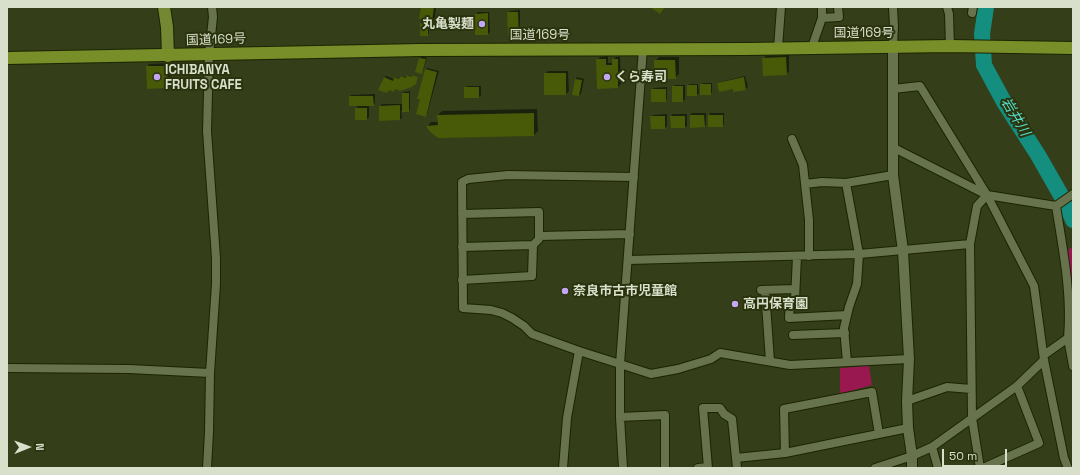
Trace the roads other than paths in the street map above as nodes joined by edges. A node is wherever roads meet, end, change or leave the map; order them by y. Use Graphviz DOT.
graph roads {
  1 [pos="164,7"];
  2 [pos="212,7"];
  3 [pos="781,7"];
  4 [pos="822,7"];
  5 [pos="838,7"];
  6 [pos="893,7"];
  7 [pos="947,7"];
  8 [pos="822,18"];
  9 [pos="950,46"];
  10 [pos="812,47"];
  11 [pos="893,47"];
  12 [pos="643,48"];
  13 [pos="778,48"];
  14 [pos="1073,48"];
  15 [pos="210,54"];
  16 [pos="168,56"];
  17 [pos="7,58"];
  18 [pos="894,90"];
  19 [pos="792,139"];
  20 [pos="894,148"];
  21 [pos="893,175"];
  22 [pos="634,176"];
  23 [pos="846,183"];
  24 [pos="805,184"];
  25 [pos="1073,194"];
  26 [pos="987,195"];
  27 [pos="1058,205"];
  28 [pos="462,214"];
  29 [pos="630,234"];
  30 [pos="539,236"];
  31 [pos="970,244"];
  32 [pos="533,245"];
  33 [pos="462,247"];
  34 [pos="902,250"];
  35 [pos="860,254"];
  36 [pos="797,256"];
  37 [pos="809,256"];
  38 [pos="628,260"];
  39 [pos="462,280"];
  40 [pos="795,289"];
  41 [pos="847,315"];
  42 [pos="1071,318"];
  43 [pos="845,332"];
  44 [pos="793,335"];
  45 [pos="1068,338"];
  46 [pos="579,351"];
  47 [pos="909,358"];
  48 [pos="1044,358"];
  49 [pos="770,361"];
  50 [pos="847,362"];
  51 [pos="620,364"];
  52 [pos="1073,366"];
  53 [pos="7,368"];
  54 [pos="210,373"];
  55 [pos="1017,386"];
  56 [pos="971,389"];
  57 [pos="907,401"];
  58 [pos="620,417"];
  59 [pos="972,418"];
  60 [pos="908,428"];
  61 [pos="879,434"];
  62 [pos="932,447"];
  63 [pos="785,453"];
  64 [pos="912,456"];
  65 [pos="736,458"];
  66 [pos="708,467"];
  67 [pos="207,468"];
  68 [pos="563,468"];
  69 [pos="623,468"];
  70 [pos="665,468"];
  71 [pos="698,468"];
  72 [pos="737,468"];
  73 [pos="875,468"];
  74 [pos="912,468"];
  75 [pos="938,468"];
  76 [pos="980,468"];
  77 [pos="983,468"];
  78 [pos="1068,468"];
  1 -- 16 [label="main road"];
  2 -- 15 [label="street"];
  3 -- 13 [label="street"];
  4 -- 8 [label="street"];
  5 -- 8 [label="street"];
  6 -- 11 [label="street"];
  7 -- 9 [label="street"];
  8 -- 10 [label="street"];
  9 -- 11 [label="highway, 国道169号"];
  9 -- 14 [label="highway, 国道169号"];
  10 -- 11 [label="highway, 国道169号"];
  10 -- 13 [label="highway, 国道169号"];
  11 -- 18 [label="street"];
  12 -- 13 [label="highway, 国道169号"];
  12 -- 15 [label="highway, 国道169号"];
  12 -- 22 [label="street"];
  15 -- 16 [label="highway, 国道169号"];
  15 -- 54 [label="street"];
  16 -- 17 [label="highway, 国道169号"];
  18 -- 20 [label="street"];
  18 -- 26 [label="street"];
  19 -- 24 [label="street"];
  20 -- 21 [label="street"];
  20 -- 26 [label="street"];
  21 -- 23 [label="street"];
  21 -- 34 [label="street"];
  22 -- 28 [label="street"];
  22 -- 29 [label="street"];
  23 -- 24 [label="street"];
  23 -- 35 [label="street"];
  24 -- 37 [label="street"];
  25 -- 27 [label="street"];
  26 -- 27 [label="street"];
  26 -- 31 [label="street"];
  26 -- 48 [label="street"];
  27 -- 42 [label="street"];
  28 -- 30 [label="street"];
  28 -- 33 [label="street"];
  29 -- 30 [label="street"];
  29 -- 38 [label="street"];
  30 -- 32 [label="street"];
  31 -- 34 [label="street"];
  31 -- 56 [label="street"];
  32 -- 33 [label="street"];
  32 -- 39 [label="street"];
  33 -- 39 [label="street"];
  34 -- 35 [label="street"];
  34 -- 47 [label="street"];
  35 -- 37 [label="street"];
  35 -- 41 [label="street"];
  36 -- 37 [label="street"];
  36 -- 38 [label="street"];
  36 -- 40 [label="street"];
  38 -- 51 [label="street"];
  39 -- 46 [label="street"];
  40 -- 41 [label="street"];
  40 -- 49 [label="street"];
  41 -- 43 [label="street"];
  42 -- 45 [label="street"];
  43 -- 44 [label="street"];
  43 -- 50 [label="street"];
  45 -- 48 [label="street"];
  45 -- 52 [label="street"];
  46 -- 51 [label="street"];
  46 -- 68 [label="street"];
  47 -- 50 [label="street"];
  47 -- 57 [label="street"];
  48 -- 55 [label="street"];
  48 -- 78 [label="street"];
  49 -- 50 [label="street"];
  49 -- 51 [label="street"];
  51 -- 58 [label="street"];
  53 -- 54 [label="street"];
  54 -- 67 [label="street"];
  55 -- 59 [label="street"];
  55 -- 77 [label="street"];
  56 -- 57 [label="street"];
  56 -- 59 [label="street"];
  57 -- 60 [label="street"];
  58 -- 69 [label="street"];
  58 -- 70 [label="street"];
  59 -- 62 [label="street"];
  59 -- 76 [label="street"];
  60 -- 61 [label="street"];
  60 -- 64 [label="street"];
  61 -- 63 [label="street"];
  61 -- 63 [label="street"];
  62 -- 64 [label="street"];
  62 -- 75 [label="street"];
  63 -- 65 [label="street"];
  64 -- 73 [label="street"];
  64 -- 74 [label="street"];
  65 -- 66 [label="street"];
  65 -- 72 [label="street"];
  66 -- 71 [label="street"];
}
